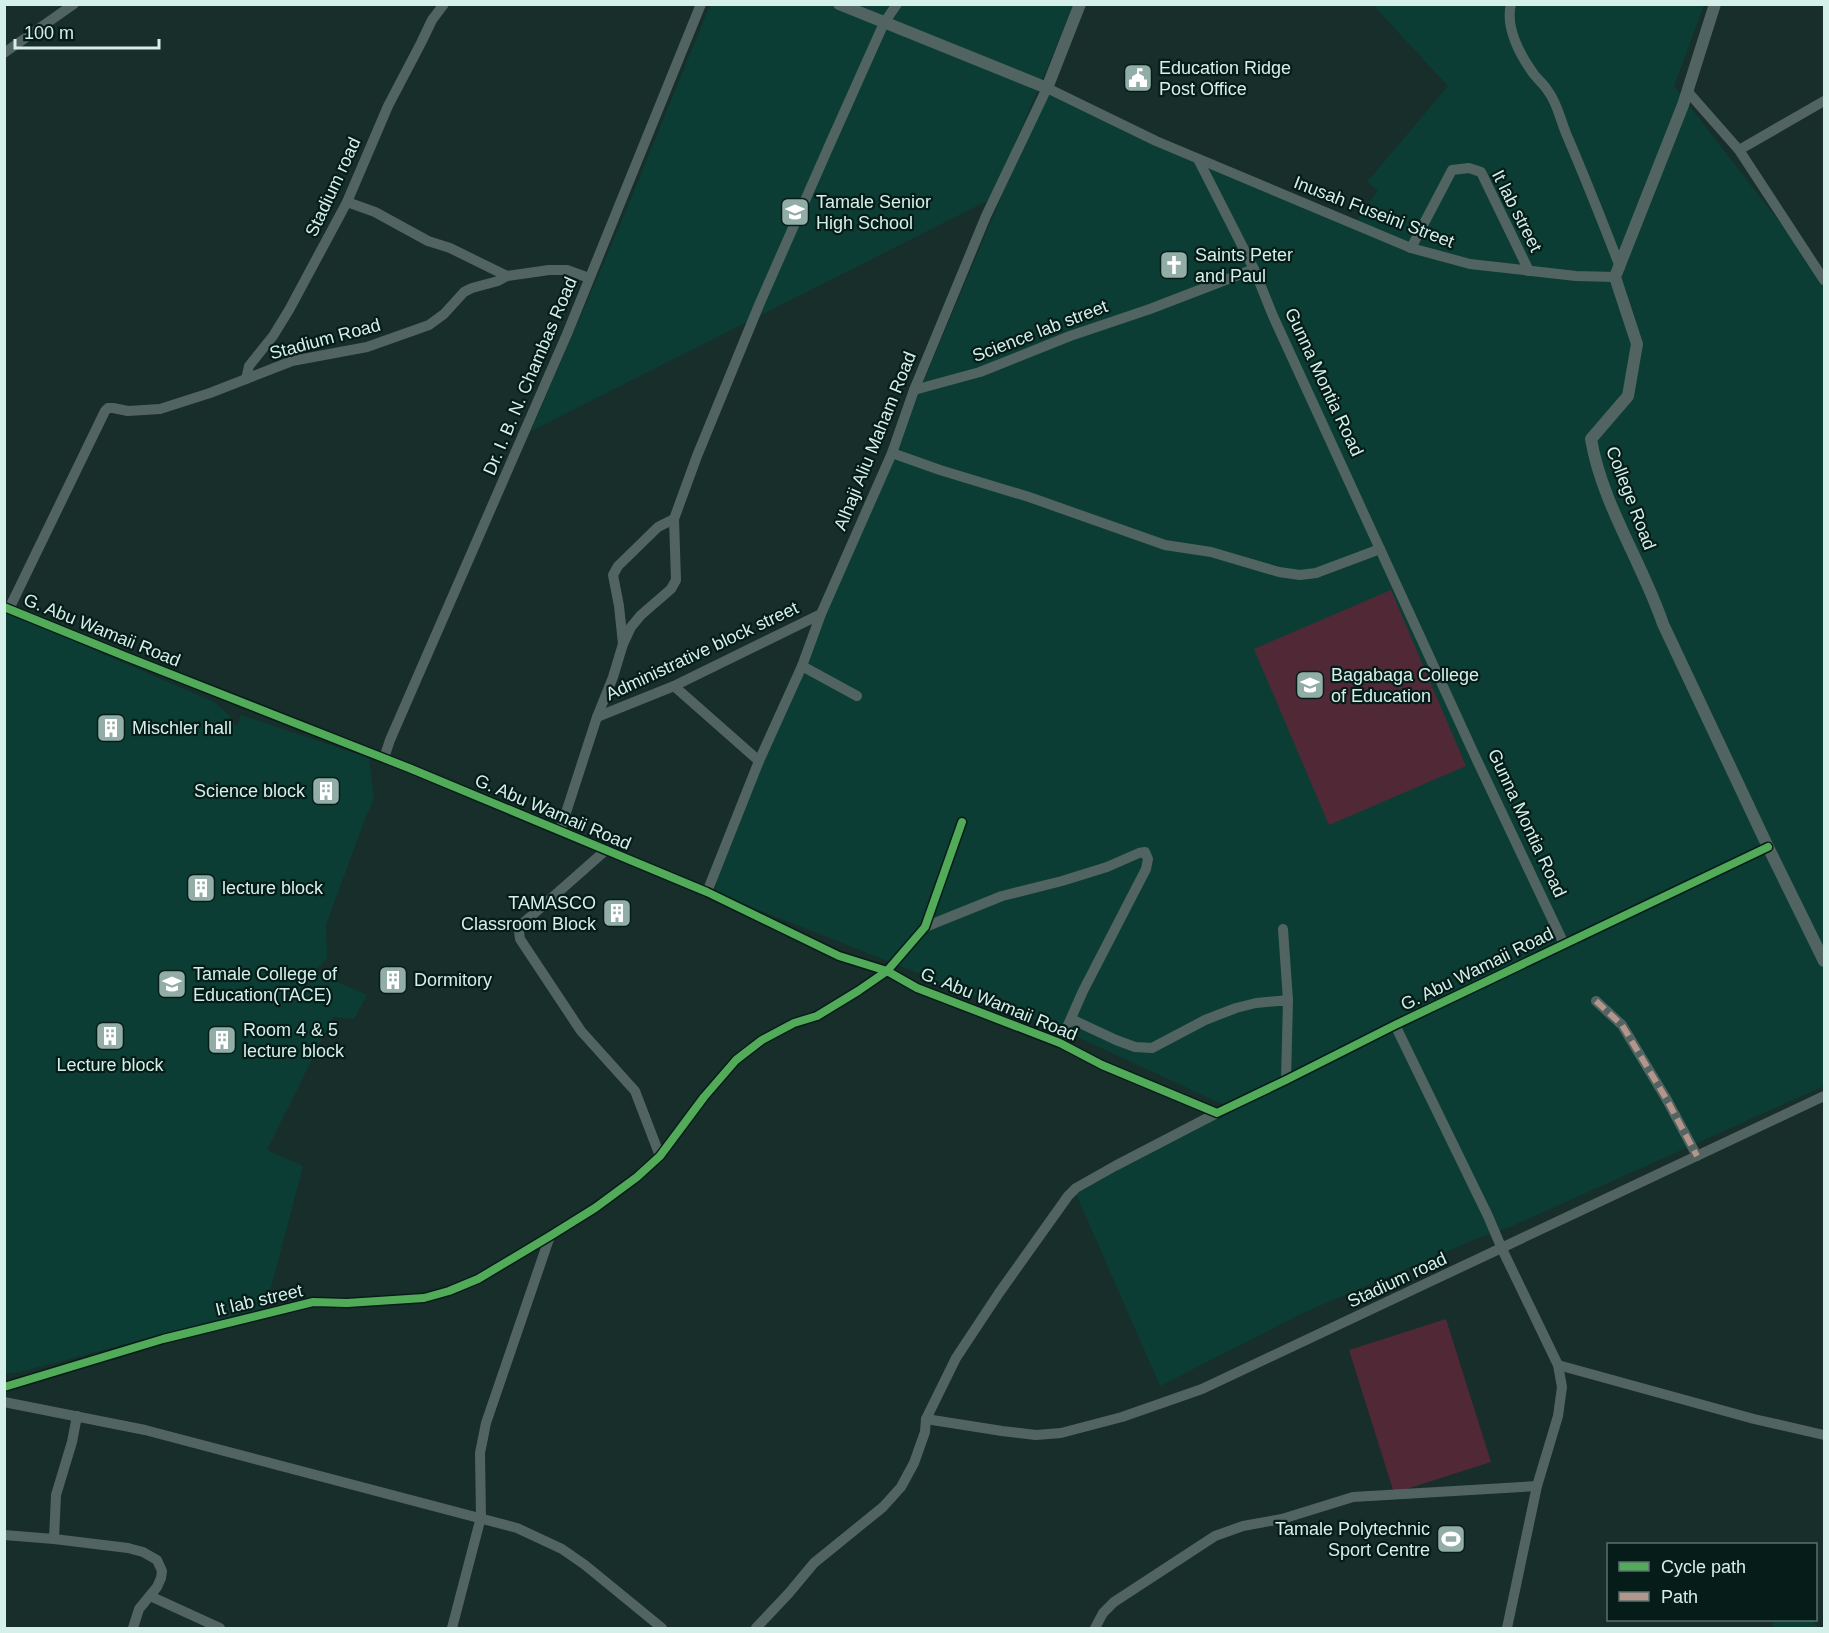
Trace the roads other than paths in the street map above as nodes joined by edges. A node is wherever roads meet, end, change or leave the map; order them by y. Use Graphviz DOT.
graph roads {
  1 [pos="74,4"];
  2 [pos="444,4"];
  3 [pos="701,4"];
  4 [pos="839,4"];
  5 [pos="1080,4"];
  6 [pos="1510,4"];
  7 [pos="1715,4"];
  8 [pos="895,5"];
  9 [pos="884,23"];
  10 [pos="4,53"];
  11 [pos="1047,88"];
  12 [pos="1688,92"];
  13 [pos="1824,101"];
  14 [pos="1739,150"];
  15 [pos="1198,159"];
  16 [pos="347,202"];
  17 [pos="1411,248"];
  18 [pos="1254,269"];
  19 [pos="1529,271"];
  20 [pos="1618,272"];
  21 [pos="507,276"];
  22 [pos="589,278"];
  23 [pos="1824,280"];
  24 [pos="246,380"];
  25 [pos="914,390"];
  26 [pos="892,453"];
  27 [pos="674,519"];
  28 [pos="1380,549"];
  29 [pos="7,608"];
  30 [pos="821,614"];
  31 [pos="622,644"];
  32 [pos="802,666"];
  33 [pos="674,686"];
  34 [pos="857,696"];
  35 [pos="597,717"];
  36 [pos="384,758"];
  37 [pos="759,761"];
  38 [pos="962,822"];
  39 [pos="560,831"];
  40 [pos="1767,847"];
  41 [pos="606,850"];
  42 [pos="707,892"];
  43 [pos="925,927"];
  44 [pos="1283,929"];
  45 [pos="1564,944"];
  46 [pos="1824,961"];
  47 [pos="886,971"];
  48 [pos="1288,1000"];
  49 [pos="1596,1001"];
  50 [pos="1071,1018"];
  51 [pos="1395,1025"];
  52 [pos="1060,1043"];
  53 [pos="1286,1080"];
  54 [pos="1824,1096"];
  55 [pos="1218,1113"];
  56 [pos="660,1156"];
  57 [pos="1697,1156"];
  58 [pos="550,1236"];
  59 [pos="1503,1249"];
  60 [pos="1558,1365"];
  61 [pos="4,1387"];
  62 [pos="4,1401"];
  63 [pos="77,1416"];
  64 [pos="926,1419"];
  65 [pos="1824,1435"];
  66 [pos="1537,1486"];
  67 [pos="481,1517"];
  68 [pos="4,1535"];
  69 [pos="54,1539"];
  70 [pos="150,1596"];
  71 [pos="133,1629"];
  72 [pos="220,1629"];
  73 [pos="452,1629"];
  74 [pos="662,1629"];
  75 [pos="756,1629"];
  76 [pos="1095,1629"];
  77 [pos="1507,1629"];
  1 -- 10 [label="street"];
  2 -- 16 [label="street, Stadium road"];
  3 -- 22 [label="street, Dr. I. B. N. Chambas Road"];
  4 -- 9 [label="street"];
  5 -- 11 [label="street, Alhaji Aliu Maham Road"];
  6 -- 20 [label="street"];
  7 -- 12 [label="street"];
  8 -- 9 [label="street"];
  9 -- 11 [label="street"];
  9 -- 27 [label="street"];
  11 -- 15 [label="street"];
  11 -- 25 [label="street, Alhaji Aliu Maham Road"];
  12 -- 14 [label="street"];
  12 -- 20 [label="street"];
  13 -- 14 [label="street"];
  14 -- 23 [label="street"];
  15 -- 17 [label="street, Inusah Fuseini Street"];
  15 -- 18 [label="street, Gunna Montia Road"];
  16 -- 21 [label="street"];
  16 -- 24 [label="street, Stadium road"];
  17 -- 19 [label="street, Inusah Fuseini Street"];
  17 -- 19 [label="street, It lab street"];
  18 -- 25 [label="street, Science lab street"];
  18 -- 28 [label="street, Gunna Montia Road"];
  19 -- 20 [label="street, Inusah Fuseini Street"];
  20 -- 40 [label="street, College Road"];
  21 -- 22 [label="street, Stadium Road"];
  21 -- 24 [label="street, Stadium Road"];
  22 -- 36 [label="street, Dr. I. B. N. Chambas Road"];
  24 -- 29 [label="street, Stadium Road"];
  25 -- 26 [label="street, Alhaji Aliu Maham Road"];
  26 -- 28 [label="street"];
  26 -- 30 [label="street, Alhaji Aliu Maham Road"];
  27 -- 31 [label="street"];
  27 -- 31 [label="street"];
  28 -- 45 [label="street, Gunna Montia Road"];
  29 -- 36 [label="street, G. Abu Wamaii Road"];
  30 -- 32 [label="street, Alhaji Aliu Maham Road"];
  30 -- 33 [label="street, Administrative block street"];
  31 -- 35 [label="street"];
  32 -- 34 [label="street"];
  32 -- 37 [label="street, Alhaji Aliu Maham Road"];
  33 -- 35 [label="street, Administrative block street"];
  33 -- 37 [label="street"];
  35 -- 39 [label="street"];
  36 -- 39 [label="street, G. Abu Wamaii Road"];
  37 -- 42 [label="street, Alhaji Aliu Maham Road"];
  38 -- 43 [label="street"];
  39 -- 41 [label="street, G. Abu Wamaii Road"];
  40 -- 45 [label="street, G. Abu Wamaii Road"];
  40 -- 46 [label="street, College Road"];
  41 -- 42 [label="street, G. Abu Wamaii Road"];
  41 -- 56 [label="street"];
  42 -- 47 [label="street, G. Abu Wamaii Road"];
  43 -- 47 [label="street, It lab street"];
  43 -- 50 [label="street"];
  44 -- 48 [label="street"];
  45 -- 51 [label="street, G. Abu Wamaii Road"];
  47 -- 52 [label="street, G. Abu Wamaii Road"];
  47 -- 56 [label="street, It lab street"];
  48 -- 50 [label="street"];
  48 -- 53 [label="street"];
  49 -- 57 [label="street"];
  50 -- 52 [label="street"];
  51 -- 53 [label="street, G. Abu Wamaii Road"];
  51 -- 59 [label="street"];
  52 -- 55 [label="street, G. Abu Wamaii Road"];
  53 -- 55 [label="street, G. Abu Wamaii Road"];
  54 -- 57 [label="street, Stadium road"];
  55 -- 64 [label="street"];
  56 -- 58 [label="street, It lab street"];
  57 -- 59 [label="street, Stadium road"];
  58 -- 61 [label="street, It lab street"];
  58 -- 67 [label="street"];
  59 -- 60 [label="street"];
  59 -- 64 [label="street, Stadium road"];
  60 -- 65 [label="street"];
  60 -- 66 [label="street"];
  62 -- 63 [label="street"];
  63 -- 67 [label="street"];
  63 -- 69 [label="street"];
  64 -- 75 [label="street"];
  66 -- 76 [label="street"];
  66 -- 77 [label="street"];
  67 -- 73 [label="street"];
  67 -- 74 [label="street"];
  68 -- 69 [label="street"];
  69 -- 70 [label="street"];
  70 -- 71 [label="street"];
  70 -- 72 [label="street"];
}
